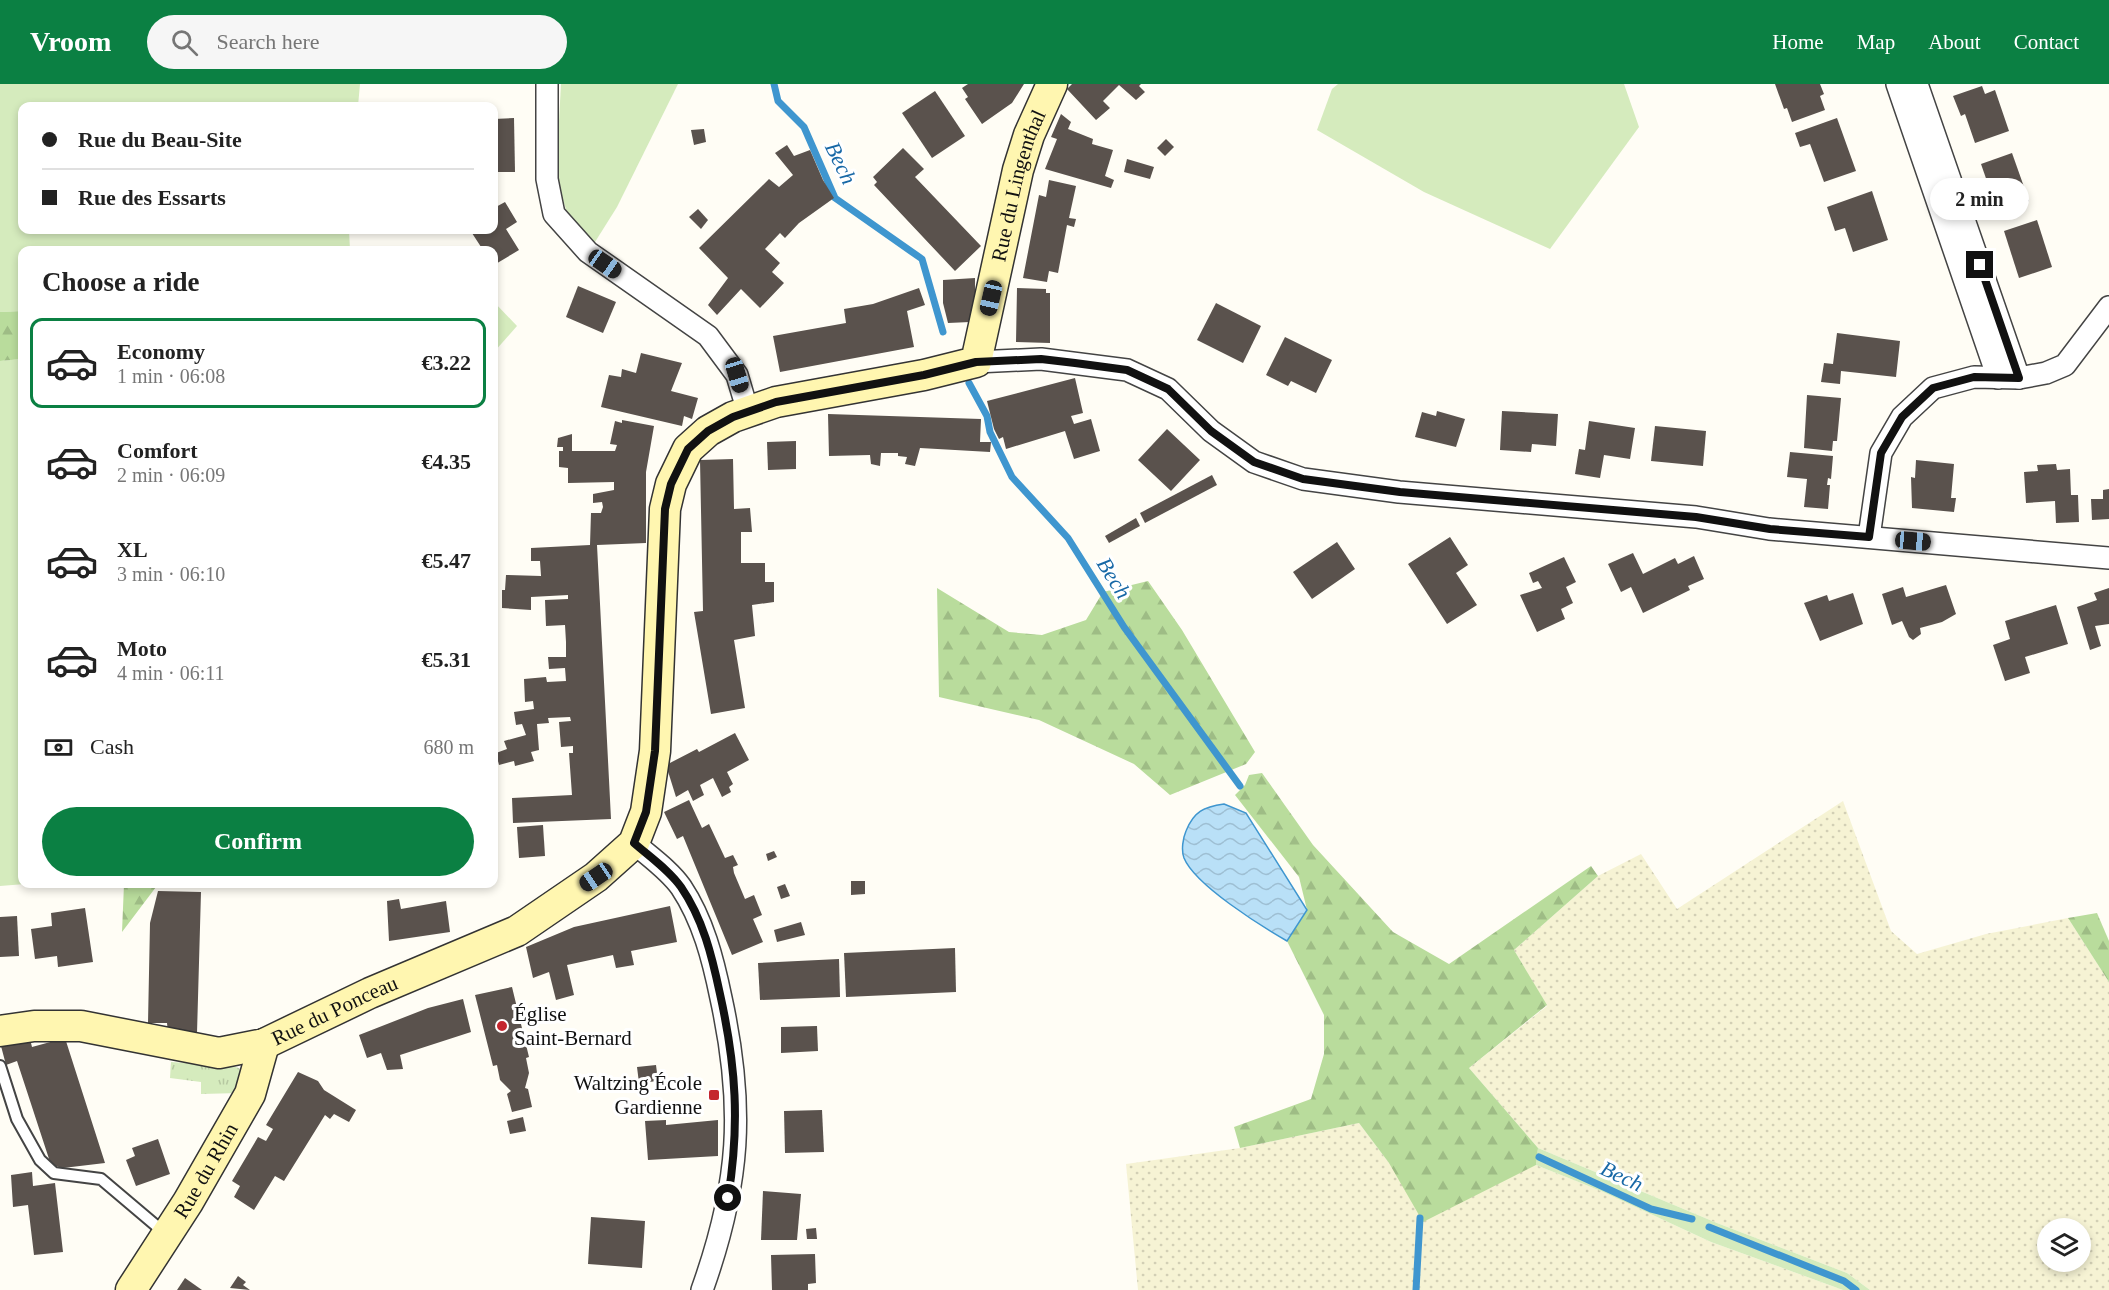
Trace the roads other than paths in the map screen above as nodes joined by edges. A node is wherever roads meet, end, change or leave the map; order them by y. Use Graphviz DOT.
graph roads {
  1 [pos="548,84"];
  2 [pos="1052,84"];
  3 [pos="1897,84"];
  4 [pos="1917,84"];
  5 [pos="2109,307"];
  6 [pos="976,362"];
  7 [pos="1998,378"];
  8 [pos="2019,378"];
  9 [pos="748,412"];
  10 [pos="1869,537"];
  11 [pos="2109,558"];
  12 [pos="634,843"];
  13 [pos="0,1031"];
  14 [pos="264,1044"];
  15 [pos="0,1066"];
  16 [pos="166,1234"];
  17 [pos="131,1290"];
  18 [pos="702,1290"];
  1 -- 9 [label="street"];
  2 -- 6 [label="street, Rue du Lingenthal"];
  3 -- 7 [label="street"];
  4 -- 8 [label="street"];
  5 -- 8 [label="street"];
  6 -- 9 [label="street"];
  6 -- 10 [label="street"];
  7 -- 8 [label="street"];
  7 -- 10 [label="street"];
  9 -- 12 [label="street"];
  10 -- 11 [label="street"];
  12 -- 14 [label="street, Rue du Ponceau"];
  12 -- 18 [label="street"];
  13 -- 14 [label="street, Rue du Ponceau"];
  14 -- 16 [label="street, Rue du Rhin"];
  15 -- 16 [label="lane"];
  16 -- 17 [label="street, Rue du Rhin"];
}
